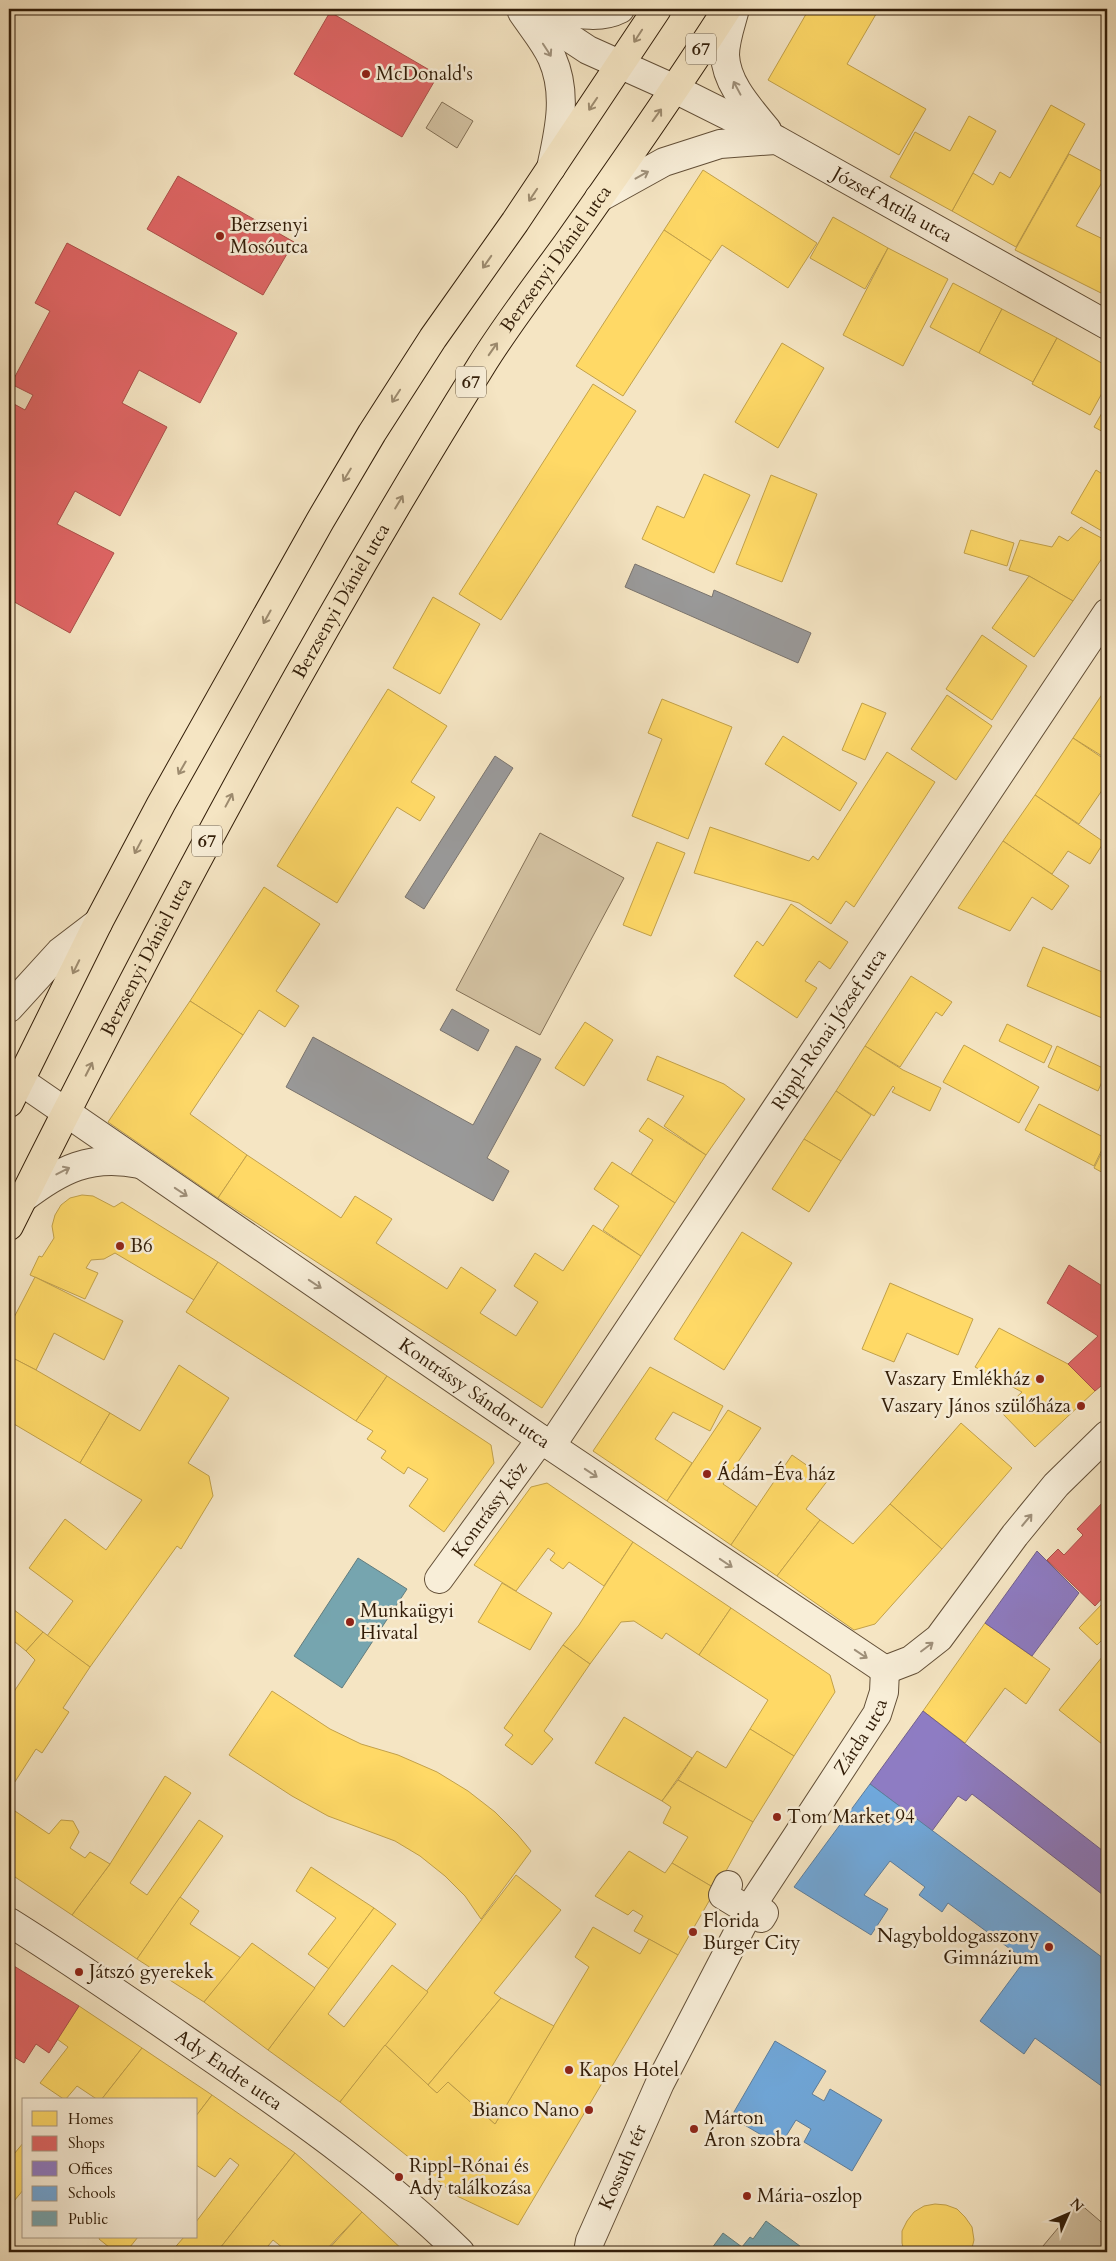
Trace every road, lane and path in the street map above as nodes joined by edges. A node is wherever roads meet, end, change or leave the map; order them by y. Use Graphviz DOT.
graph roads {
  1 [pos="520,9"];
  2 [pos="526,9"];
  3 [pos="551,9"];
  4 [pos="620,9"];
  5 [pos="656,9"];
  6 [pos="727,9"];
  7 [pos="735,9"];
  8 [pos="620,64"];
  9 [pos="675,90"];
  10 [pos="776,140"];
  11 [pos="551,168"];
  12 [pos="599,198"];
  13 [pos="1107,325"];
  14 [pos="1107,613"];
  15 [pos="98,923"];
  16 [pos="9,1008"];
  17 [pos="13,1085"];
  18 [pos="67,1112"];
  19 [pos="141,1165"];
  20 [pos="22,1198"];
  21 [pos="9,1226"];
  22 [pos="1107,1435"];
  23 [pos="546,1443"];
  24 [pos="438,1579"];
  25 [pos="884,1670"];
  26 [pos="728,1885"];
  27 [pos="757,1908"];
  28 [pos="9,1922"];
  29 [pos="660,2083"];
  30 [pos="460,2252"];
  31 [pos="588,2252"];
  1 -- 11 [label="street, one-way"];
  2 -- 8 [label="street, József Attila utca"];
  3 -- 4 [label="street"];
  5 -- 8 [label="main road, one-way"];
  6 -- 9 [label="main road, Berzsenyi Dániel utca / 67"];
  10 -- 7 [label="street, one-way"];
  8 -- 9 [label="street, József Attila utca"];
  8 -- 11 [label="main road, one-way"];
  9 -- 10 [label="street, József Attila utca"];
  12 -- 9 [label="main road, Berzsenyi Dániel utca / 67, one-way"];
  12 -- 10 [label="street, one-way"];
  10 -- 13 [label="street, József Attila utca"];
  11 -- 15 [label="main road, one-way"];
  18 -- 12 [label="main road, Berzsenyi Dániel utca / 67, one-way"];
  14 -- 23 [label="street, Rippl-Rónai József utca"];
  15 -- 16 [label="street"];
  15 -- 17 [label="main road, one-way"];
  17 -- 18 [label="street, Kontrássy Sándor utca"];
  18 -- 19 [label="street, Kontrássy Sándor utca"];
  18 -- 20 [label="main road, Berzsenyi Dániel utca / 67"];
  20 -- 19 [label="street, one-way"];
  19 -- 23 [label="street, Kontrássy Sándor utca, one-way"];
  20 -- 21 [label="main road, Berzsenyi Dániel utca / 67"];
  25 -- 22 [label="street, Zárda utca, one-way"];
  23 -- 24 [label="street, Kontrássy köz"];
  23 -- 25 [label="street, Kontrássy Sándor utca, one-way"];
  25 -- 27 [label="street, Zárda utca"];
  26 -- 27 [label="street"];
  27 -- 29 [label="street, Zárda utca"];
  28 -- 30 [label="street, Ady Endre utca"];
  29 -- 31 [label="street, Kossuth tér"];
}
